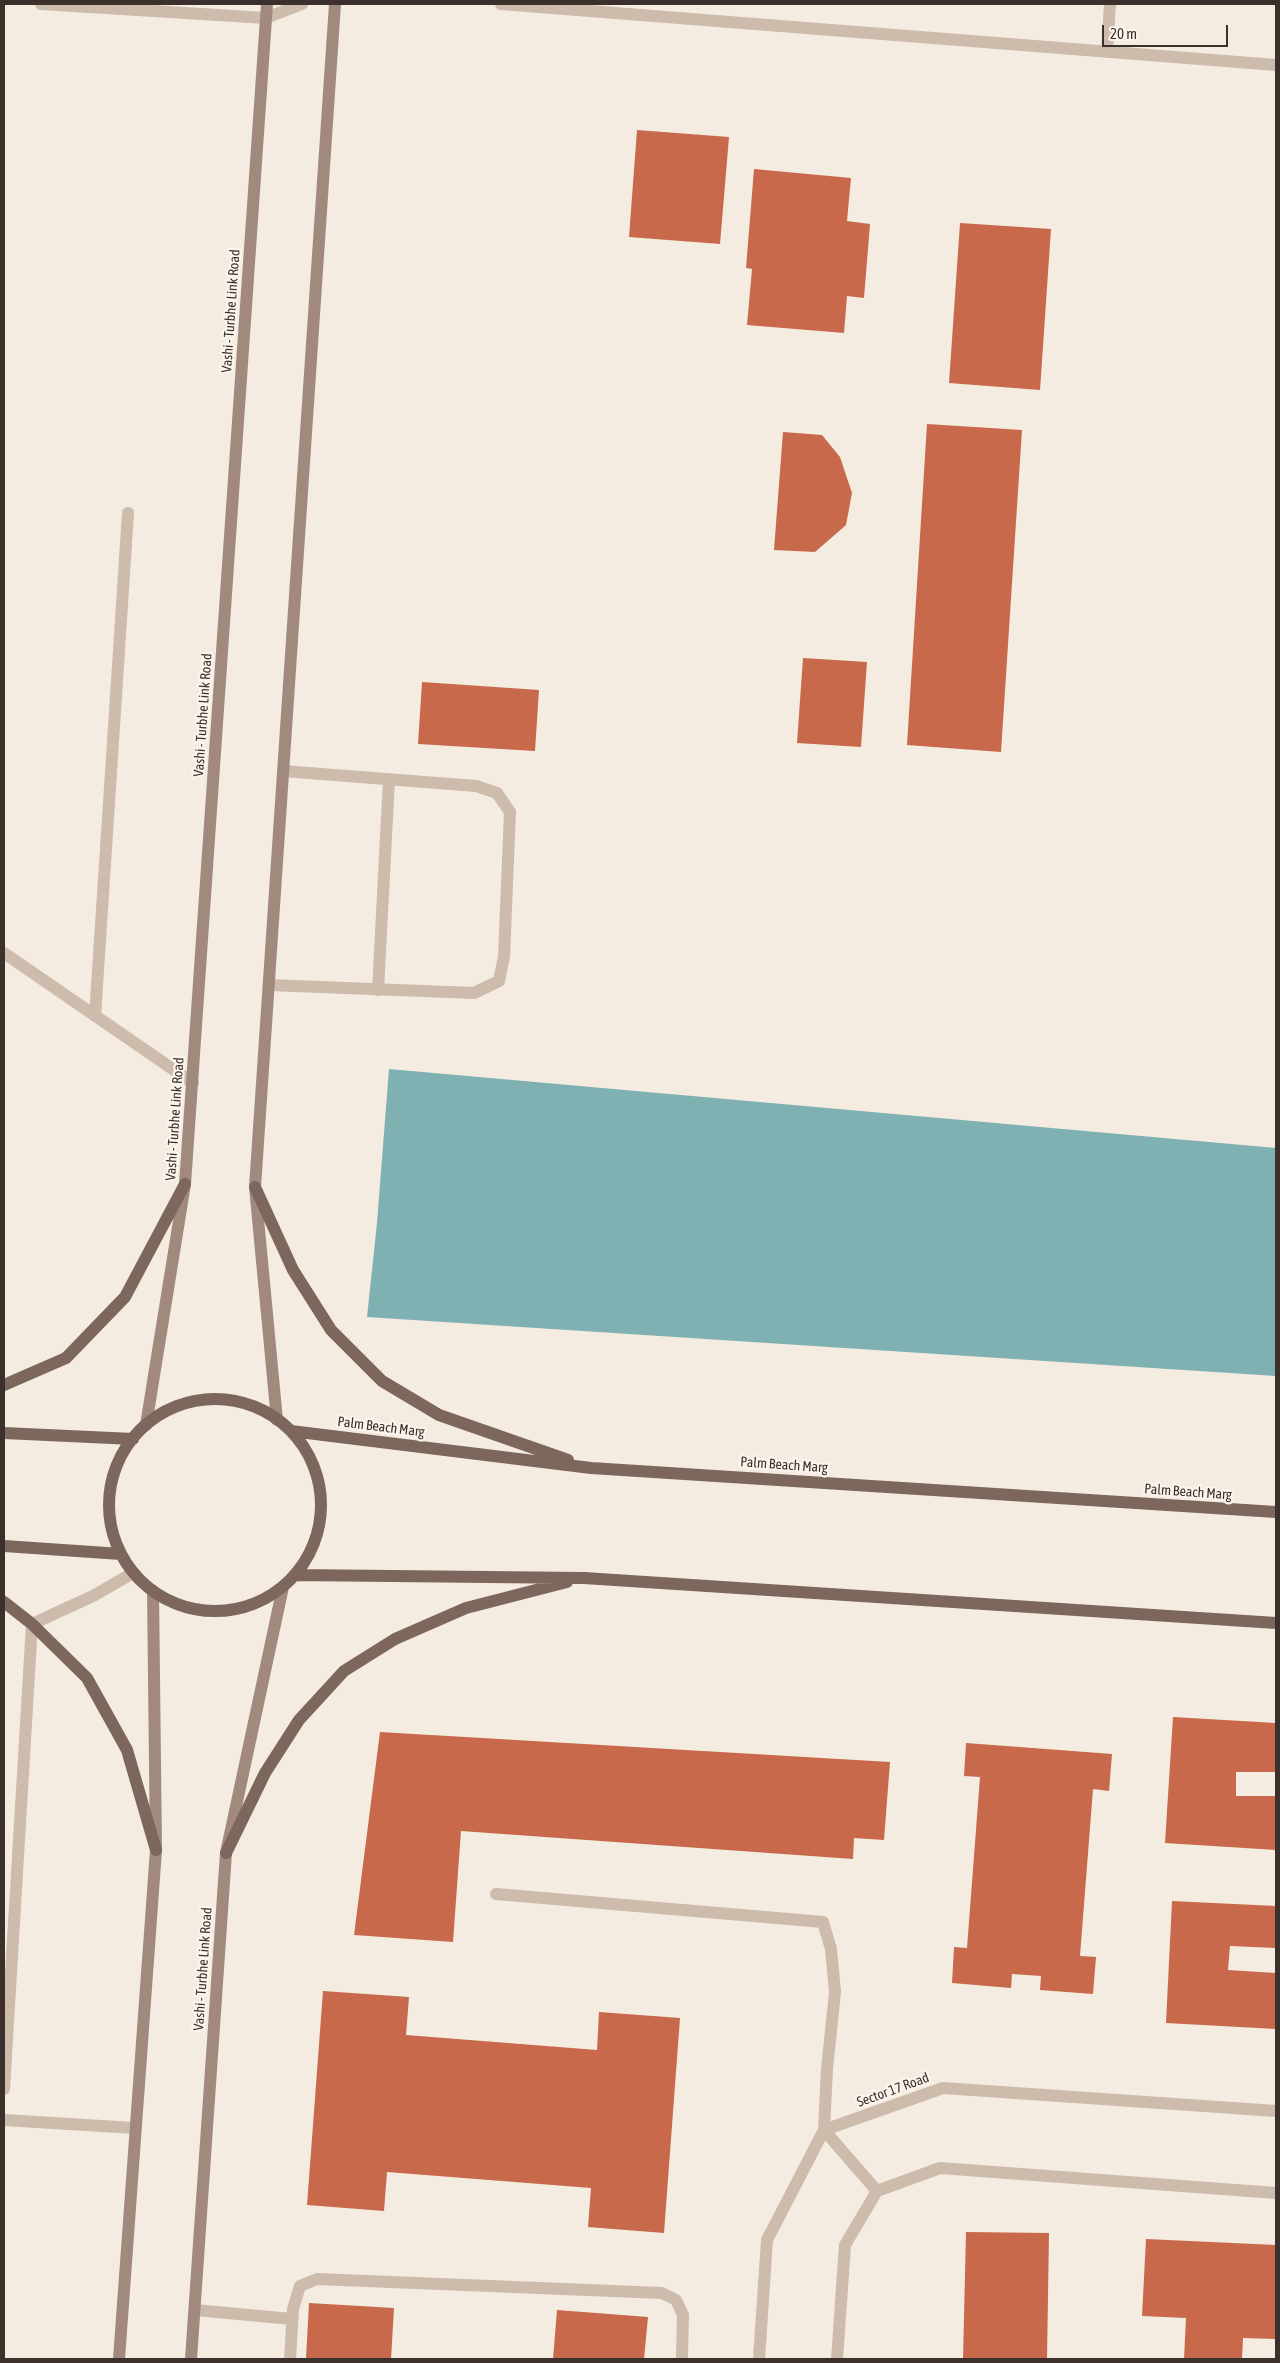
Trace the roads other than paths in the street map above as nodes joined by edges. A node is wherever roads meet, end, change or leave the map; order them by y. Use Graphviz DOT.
graph roads {
  1 [pos="41,4"];
  2 [pos="267,4"];
  3 [pos="302,4"];
  4 [pos="335,4"];
  5 [pos="501,4"];
  6 [pos="1110,4"];
  7 [pos="266,18"];
  8 [pos="1107,52"];
  9 [pos="1276,65"];
  10 [pos="128,513"];
  11 [pos="283,771"];
  12 [pos="389,780"];
  13 [pos="4,953"];
  14 [pos="269,985"];
  15 [pos="378,990"];
  16 [pos="95,1016"];
  17 [pos="193,1084"];
  18 [pos="185,1184"];
  19 [pos="255,1187"];
  20 [pos="4,1385"];
  21 [pos="277,1420"];
  22 [pos="146,1425"];
  23 [pos="290,1431"];
  24 [pos="4,1433"];
  25 [pos="133,1439"];
  26 [pos="591,1468"];
  27 [pos="1276,1512"];
  28 [pos="4,1546"];
  29 [pos="122,1554"];
  30 [pos="133,1573"];
  31 [pos="295,1575"];
  32 [pos="584,1578"];
  33 [pos="283,1587"];
  34 [pos="153,1591"];
  35 [pos="4,1602"];
  36 [pos="1276,1623"];
  37 [pos="32,1624"];
  38 [pos="156,1850"];
  39 [pos="226,1853"];
  40 [pos="496,1894"];
  41 [pos="4,2089"];
  42 [pos="1276,2111"];
  43 [pos="4,2120"];
  44 [pos="134,2128"];
  45 [pos="824,2130"];
  46 [pos="877,2191"];
  47 [pos="1276,2193"];
  48 [pos="194,2310"];
  49 [pos="292,2319"];
  50 [pos="119,2359"];
  51 [pos="191,2359"];
  52 [pos="290,2359"];
  53 [pos="682,2359"];
  54 [pos="759,2359"];
  55 [pos="837,2359"];
  1 -- 7 [label="street"];
  2 -- 7 [label="main road, Vashi - Turbhe Link Road"];
  3 -- 7 [label="street"];
  4 -- 11 [label="main road"];
  5 -- 8 [label="street"];
  6 -- 8 [label="street"];
  7 -- 17 [label="main road, Vashi - Turbhe Link Road"];
  8 -- 9 [label="street"];
  10 -- 16 [label="street"];
  11 -- 12 [label="street"];
  11 -- 14 [label="main road"];
  12 -- 15 [label="street"];
  12 -- 15 [label="street"];
  13 -- 16 [label="street"];
  14 -- 15 [label="street"];
  14 -- 19 [label="main road"];
  16 -- 17 [label="street"];
  17 -- 18 [label="main road, Vashi - Turbhe Link Road"];
  18 -- 20 [label="main road"];
  18 -- 22 [label="main road, Vashi - Turbhe Link Road"];
  19 -- 21 [label="main road"];
  19 -- 26 [label="main road"];
  21 -- 22 [label="main road"];
  21 -- 23 [label="main road"];
  22 -- 25 [label="main road"];
  23 -- 26 [label="main road, Palm Beach Marg"];
  23 -- 31 [label="main road"];
  24 -- 25 [label="main road"];
  25 -- 29 [label="main road"];
  26 -- 27 [label="main road, Palm Beach Marg"];
  28 -- 29 [label="main road"];
  29 -- 30 [label="main road"];
  30 -- 34 [label="main road"];
  30 -- 37 [label="street"];
  31 -- 32 [label="main road"];
  31 -- 33 [label="main road"];
  32 -- 36 [label="main road"];
  32 -- 39 [label="main road"];
  33 -- 34 [label="main road"];
  33 -- 39 [label="main road, Vashi - Turbhe Link Road"];
  34 -- 38 [label="main road"];
  35 -- 37 [label="main road"];
  37 -- 38 [label="main road"];
  37 -- 41 [label="street"];
  38 -- 44 [label="main road"];
  39 -- 48 [label="main road, Vashi - Turbhe Link Road"];
  40 -- 45 [label="street"];
  42 -- 45 [label="street, Sector 17 Road"];
  43 -- 44 [label="street"];
  44 -- 50 [label="main road"];
  45 -- 46 [label="street"];
  45 -- 54 [label="street"];
  46 -- 47 [label="street"];
  46 -- 55 [label="street"];
  48 -- 49 [label="street"];
  48 -- 51 [label="main road, Vashi - Turbhe Link Road"];
  49 -- 52 [label="street"];
  49 -- 53 [label="street"];
}
